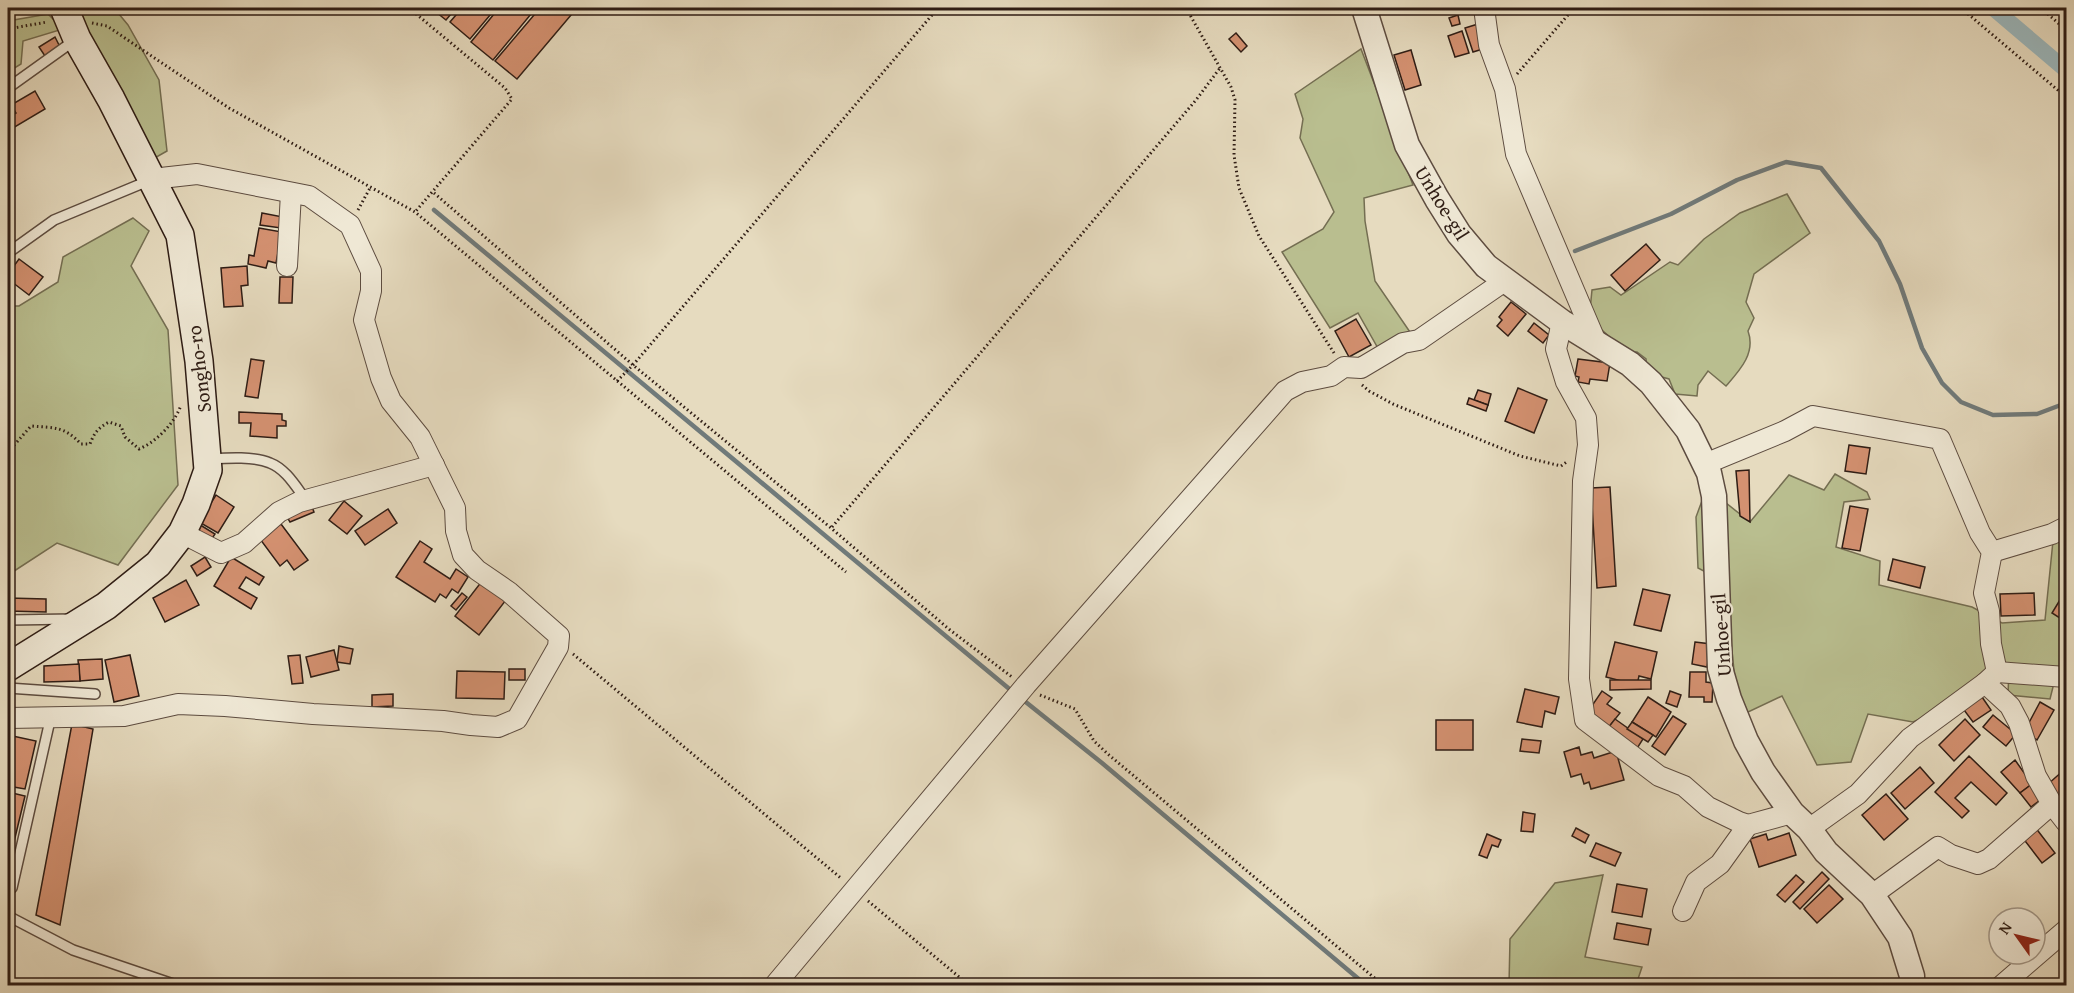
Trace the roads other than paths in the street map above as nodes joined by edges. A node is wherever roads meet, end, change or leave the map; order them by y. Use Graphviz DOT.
graph roads {
  1 [pos="1364,8"];
  2 [pos="1484,8"];
  3 [pos="70,22"];
  4 [pos="8,88"];
  5 [pos="152,179"];
  6 [pos="291,193"];
  7 [pos="8,253"];
  8 [pos="287,266"];
  9 [pos="1506,280"];
  10 [pos="1562,322"];
  11 [pos="1596,342"];
  12 [pos="207,460"];
  13 [pos="1705,464"];
  14 [pos="434,465"];
  15 [pos="306,500"];
  16 [pos="2067,527"];
  17 [pos="182,533"];
  18 [pos="1992,552"];
  19 [pos="85,619"];
  20 [pos="8,620"];
  21 [pos="8,667"];
  22 [pos="2067,677"];
  23 [pos="1991,678"];
  24 [pos="8,688"];
  25 [pos="95,694"];
  26 [pos="51,716"];
  27 [pos="8,718"];
  28 [pos="2052,804"];
  29 [pos="1791,813"];
  30 [pos="2067,822"];
  31 [pos="1748,825"];
  32 [pos="1809,829"];
  33 [pos="12,888"];
  34 [pos="1872,895"];
  35 [pos="1683,911"];
  36 [pos="8,916"];
  37 [pos="2067,930"];
  38 [pos="179,986"];
  39 [pos="774,986"];
  40 [pos="1912,986"];
  41 [pos="2001,986"];
  1 -- 9 [label="street, Unhoe-gil"];
  2 -- 11 [label="street"];
  3 -- 4 [label="lane"];
  3 -- 5 [label="main road, Songho-ro"];
  5 -- 6 [label="street"];
  5 -- 7 [label="lane"];
  5 -- 12 [label="main road, Songho-ro"];
  6 -- 8 [label="street"];
  6 -- 14 [label="street"];
  9 -- 10 [label="street, Unhoe-gil"];
  9 -- 39 [label="street"];
  10 -- 11 [label="street, Unhoe-gil"];
  10 -- 31 [label="street"];
  11 -- 13 [label="street, Unhoe-gil"];
  12 -- 15 [label="lane"];
  12 -- 17 [label="main road, Songho-ro"];
  13 -- 18 [label="street"];
  13 -- 29 [label="street, Unhoe-gil"];
  14 -- 15 [label="street"];
  14 -- 26 [label="street"];
  15 -- 17 [label="street"];
  16 -- 18 [label="street"];
  17 -- 19 [label="main road, Songho-ro"];
  18 -- 23 [label="street"];
  19 -- 20 [label="lane"];
  19 -- 21 [label="main road, Songho-ro"];
  22 -- 23 [label="street"];
  23 -- 28 [label="street"];
  23 -- 32 [label="street"];
  24 -- 25 [label="lane"];
  26 -- 27 [label="street"];
  26 -- 33 [label="lane"];
  28 -- 30 [label="street"];
  28 -- 34 [label="street"];
  29 -- 31 [label="street"];
  29 -- 32 [label="street, Unhoe-gil"];
  31 -- 35 [label="street"];
  32 -- 34 [label="street, Unhoe-gil"];
  34 -- 40 [label="street, Unhoe-gil"];
  36 -- 38 [label="lane"];
  37 -- 41 [label="street"];
}
